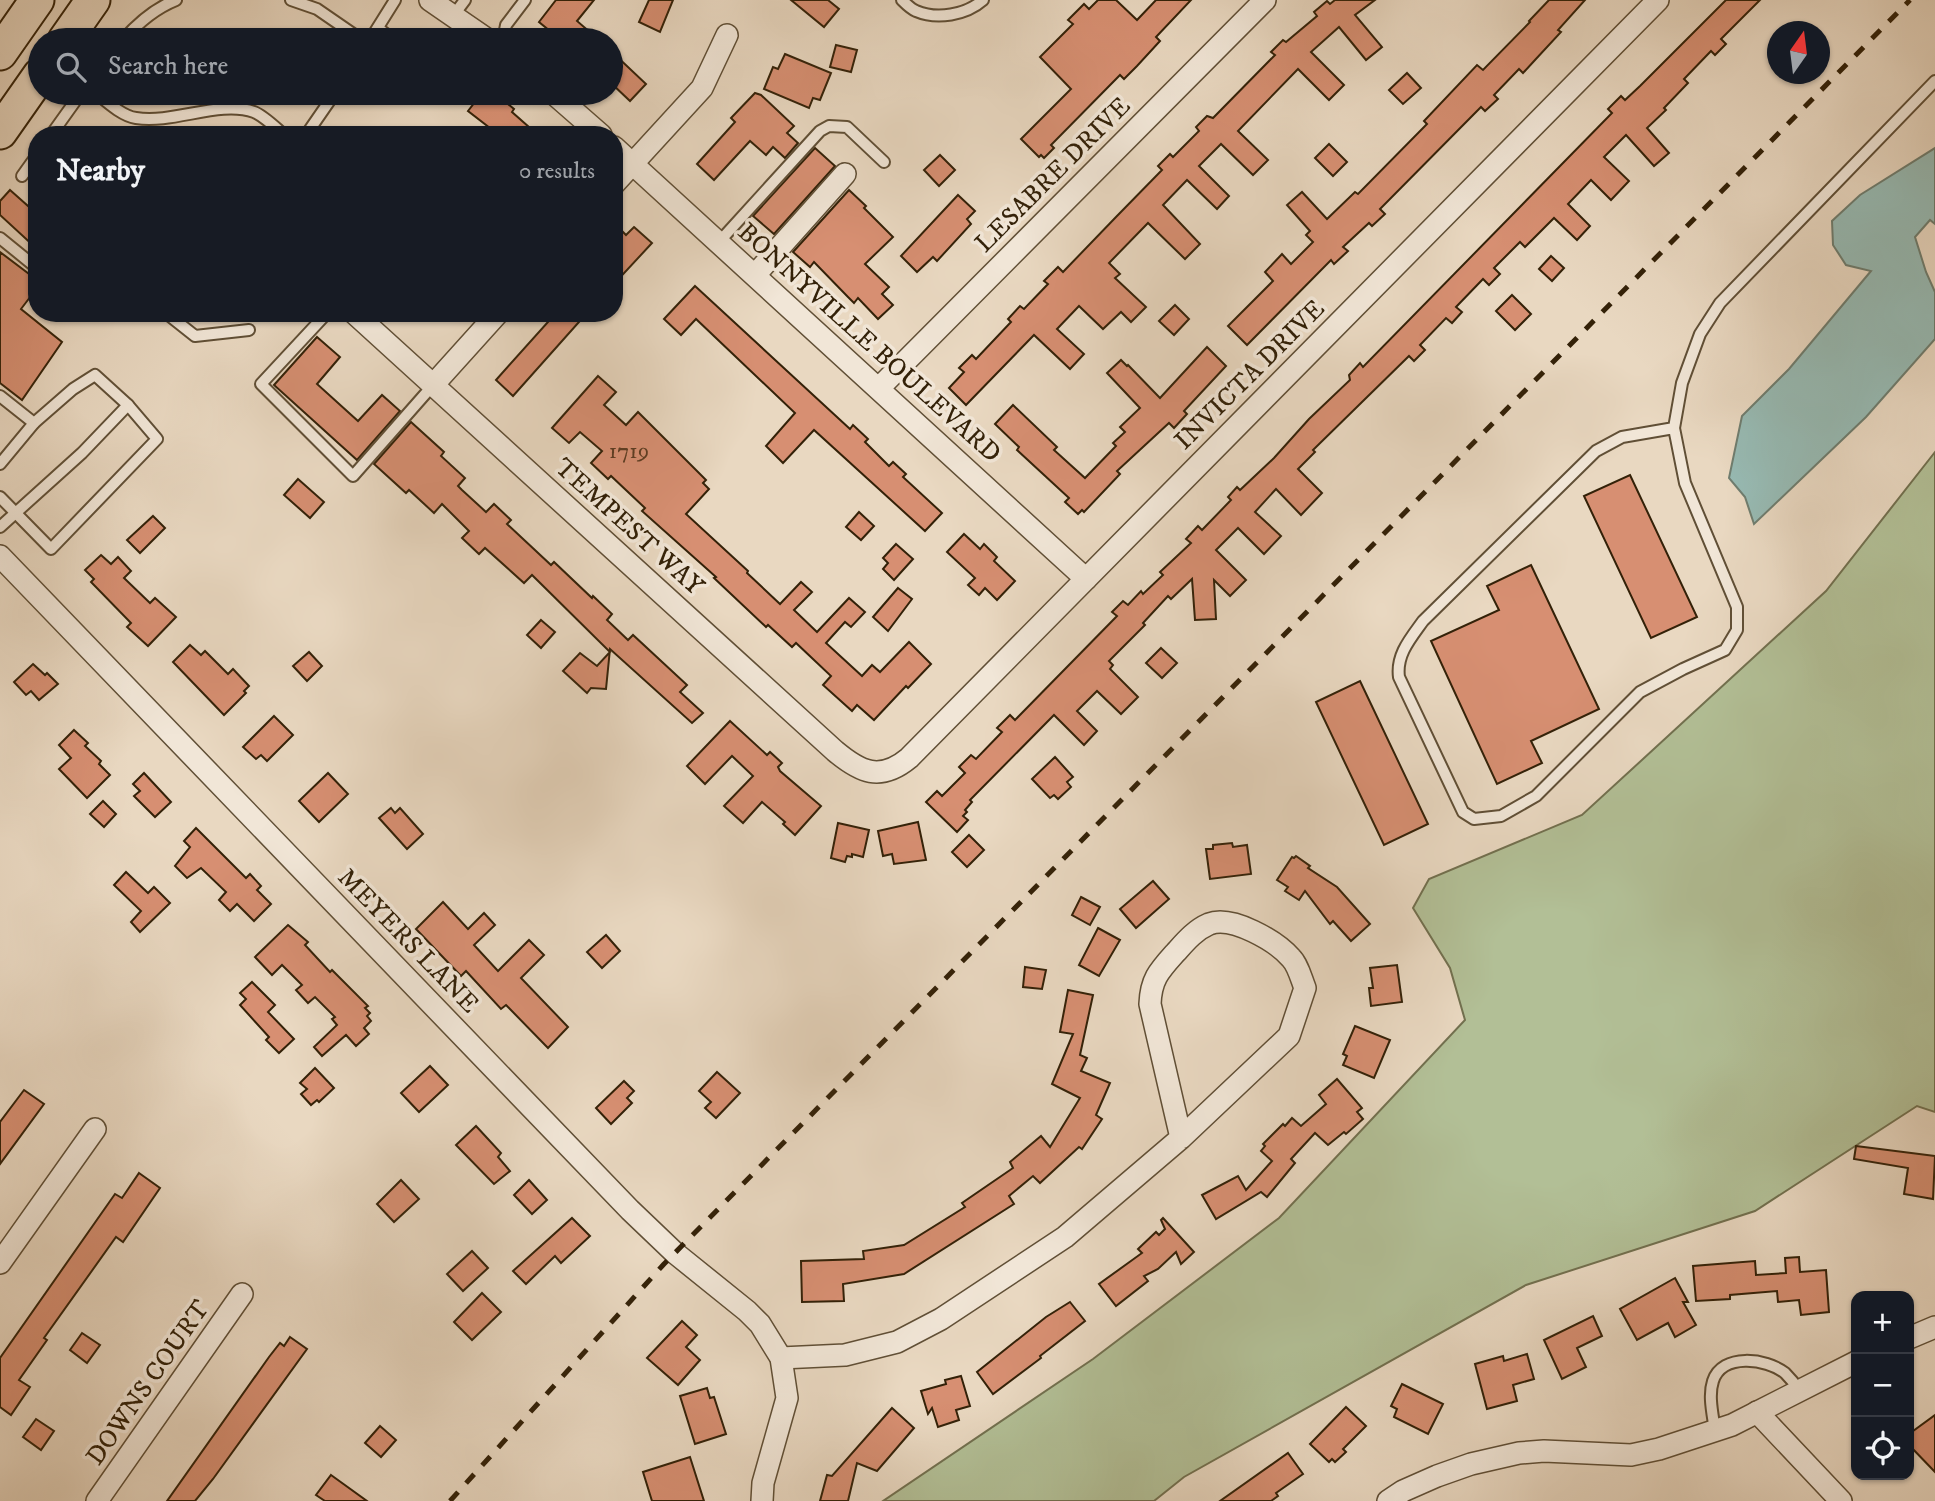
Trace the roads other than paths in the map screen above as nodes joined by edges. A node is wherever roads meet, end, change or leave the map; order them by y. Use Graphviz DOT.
graph roads {
  1 [pos="37,0"];
  2 [pos="93,0"];
  3 [pos="176,0"];
  4 [pos="291,0"];
  5 [pos="395,0"];
  6 [pos="430,0"];
  7 [pos="526,0"];
  8 [pos="902,0"];
  9 [pos="983,0"];
  10 [pos="1265,0"];
  11 [pos="1658,0"];
  12 [pos="459,8"];
  13 [pos="73,28"];
  14 [pos="134,28"];
  15 [pos="345,28"];
  16 [pos="378,28"];
  17 [pos="477,28"];
  18 [pos="505,28"];
  19 [pos="727,35"];
  20 [pos="1,50"];
  21 [pos="1935,81"];
  22 [pos="28,92"];
  23 [pos="72,105"];
  24 [pos="111,105"];
  25 [pos="327,105"];
  26 [pos="567,105"];
  27 [pos="57,126"];
  28 [pos="272,126"];
  29 [pos="312,126"];
  30 [pos="591,126"];
  31 [pos="0,132"];
  32 [pos="623,155"];
  33 [pos="884,162"];
  34 [pos="633,163"];
  35 [pos="28,168"];
  36 [pos="623,174"];
  37 [pos="845,174"];
  38 [pos="22,176"];
  39 [pos="0,238"];
  40 [pos="719,242"];
  41 [pos="28,261"];
  42 [pos="755,275"];
  43 [pos="177,322"];
  44 [pos="319,322"];
  45 [pos="364,322"];
  46 [pos="490,322"];
  47 [pos="249,330"];
  48 [pos="434,384"];
  49 [pos="879,388"];
  50 [pos="0,396"];
  51 [pos="128,405"];
  52 [pos="34,423"];
  53 [pos="1674,428"];
  54 [pos="0,464"];
  55 [pos="0,497"];
  56 [pos="16,513"];
  57 [pos="0,527"];
  58 [pos="0,556"];
  59 [pos="1086,579"];
  60 [pos="872,772"];
  61 [pos="95,1129"];
  62 [pos="1181,1138"];
  63 [pos="0,1264"];
  64 [pos="242,1294"];
  65 [pos="1935,1327"];
  66 [pos="1914,1336"];
  67 [pos="781,1358"];
  68 [pos="1851,1364"];
  69 [pos="1799,1390"];
  70 [pos="1757,1412"];
  71 [pos="1715,1431"];
  72 [pos="97,1501"];
  73 [pos="762,1501"];
  74 [pos="1388,1501"];
  75 [pos="1841,1501"];
  1 -- 20 [label="main road"];
  2 -- 13 [label="main road"];
  3 -- 14 [label="lane"];
  4 -- 15 [label="lane"];
  5 -- 16 [label="lane"];
  6 -- 12 [label="street"];
  7 -- 18 [label="lane"];
  8 -- 9 [label="lane"];
  10 -- 49 [label="street, LESABRE DRIVE"];
  11 -- 59 [label="street, INVICTA DRIVE"];
  12 -- 17 [label="street"];
  19 -- 34 [label="street"];
  21 -- 53 [label="lane"];
  22 -- 31 [label="main road"];
  23 -- 27 [label="lane"];
  24 -- 28 [label="lane"];
  25 -- 29 [label="lane"];
  26 -- 30 [label="street"];
  32 -- 34 [label="street, BONNYVILLE BOULEVARD"];
  33 -- 40 [label="lane"];
  34 -- 36 [label="street"];
  34 -- 40 [label="street, BONNYVILLE BOULEVARD"];
  35 -- 38 [label="lane"];
  37 -- 42 [label="street"];
  39 -- 41 [label="lane"];
  40 -- 42 [label="street, BONNYVILLE BOULEVARD"];
  42 -- 49 [label="street, BONNYVILLE BOULEVARD"];
  43 -- 47 [label="lane"];
  44 -- 48 [label="lane"];
  45 -- 48 [label="street, TEMPEST WAY"];
  46 -- 48 [label="street"];
  48 -- 60 [label="street, TEMPEST WAY"];
  49 -- 59 [label="street, BONNYVILLE BOULEVARD"];
  50 -- 52 [label="lane"];
  51 -- 52 [label="lane"];
  51 -- 56 [label="lane"];
  51 -- 56 [label="lane"];
  52 -- 54 [label="lane"];
  53 -- 53 [label="lane"];
  55 -- 56 [label="lane"];
  56 -- 57 [label="lane"];
  58 -- 67 [label="street, MEYERS LANE"];
  59 -- 60 [label="street, INVICTA DRIVE"];
  61 -- 63 [label="street"];
  62 -- 62 [label="street"];
  62 -- 67 [label="street"];
  64 -- 72 [label="street, DOWNS COURT"];
  65 -- 66 [label="street"];
  67 -- 73 [label="street"];
  68 -- 69 [label="street"];
  69 -- 70 [label="street"];
  69 -- 71 [label="lane"];
  70 -- 71 [label="street"];
  70 -- 75 [label="street"];
  71 -- 74 [label="street"];
}
